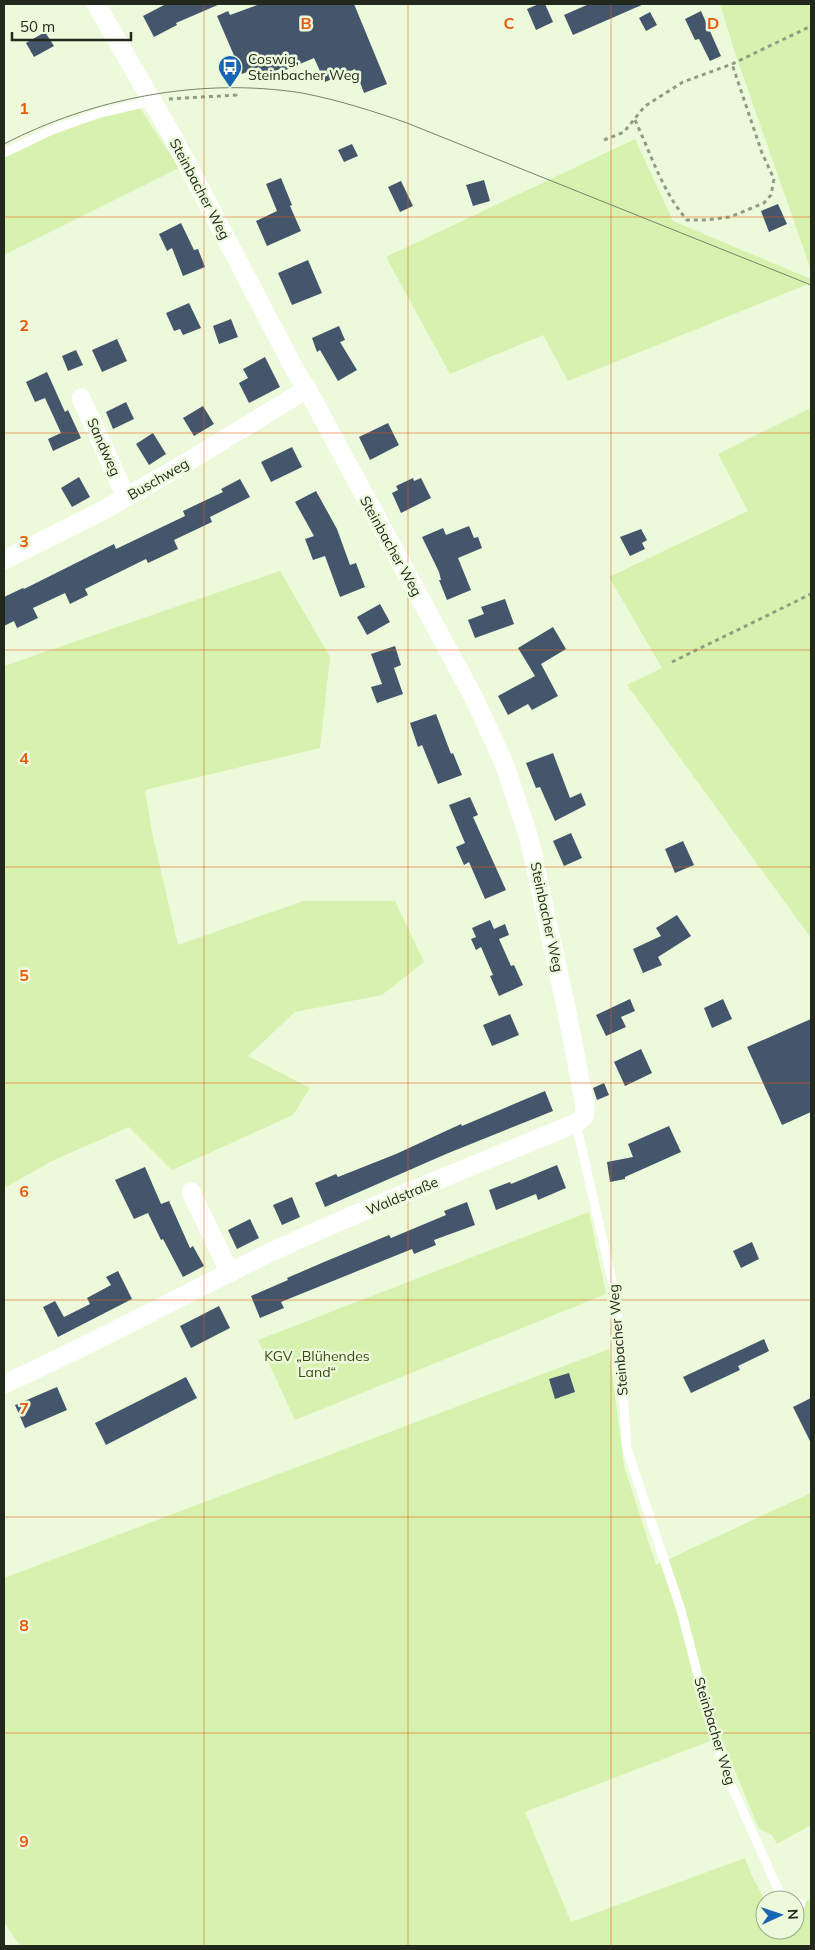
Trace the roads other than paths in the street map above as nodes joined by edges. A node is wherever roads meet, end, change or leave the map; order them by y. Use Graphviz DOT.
graph roads {
  1 [pos="96,4"];
  2 [pos="152,101"];
  3 [pos="4,153"];
  4 [pos="307,389"];
  5 [pos="82,398"];
  6 [pos="126,497"];
  7 [pos="4,560"];
  8 [pos="576,1123"];
  9 [pos="191,1192"];
  10 [pos="230,1273"];
  11 [pos="4,1384"];
  12 [pos="778,1890"];
  1 -- 2 [label="street, Steinbacher Weg"];
  2 -- 3 [label="lane"];
  2 -- 4 [label="street, Steinbacher Weg"];
  4 -- 6 [label="street, Buschweg"];
  4 -- 8 [label="street, Steinbacher Weg"];
  5 -- 6 [label="street, Sandweg"];
  6 -- 7 [label="street, Buschweg"];
  8 -- 10 [label="street, Waldstraße"];
  8 -- 12 [label="lane, Steinbacher Weg"];
  9 -- 10 [label="street"];
  10 -- 11 [label="street, Waldstraße"];
}
